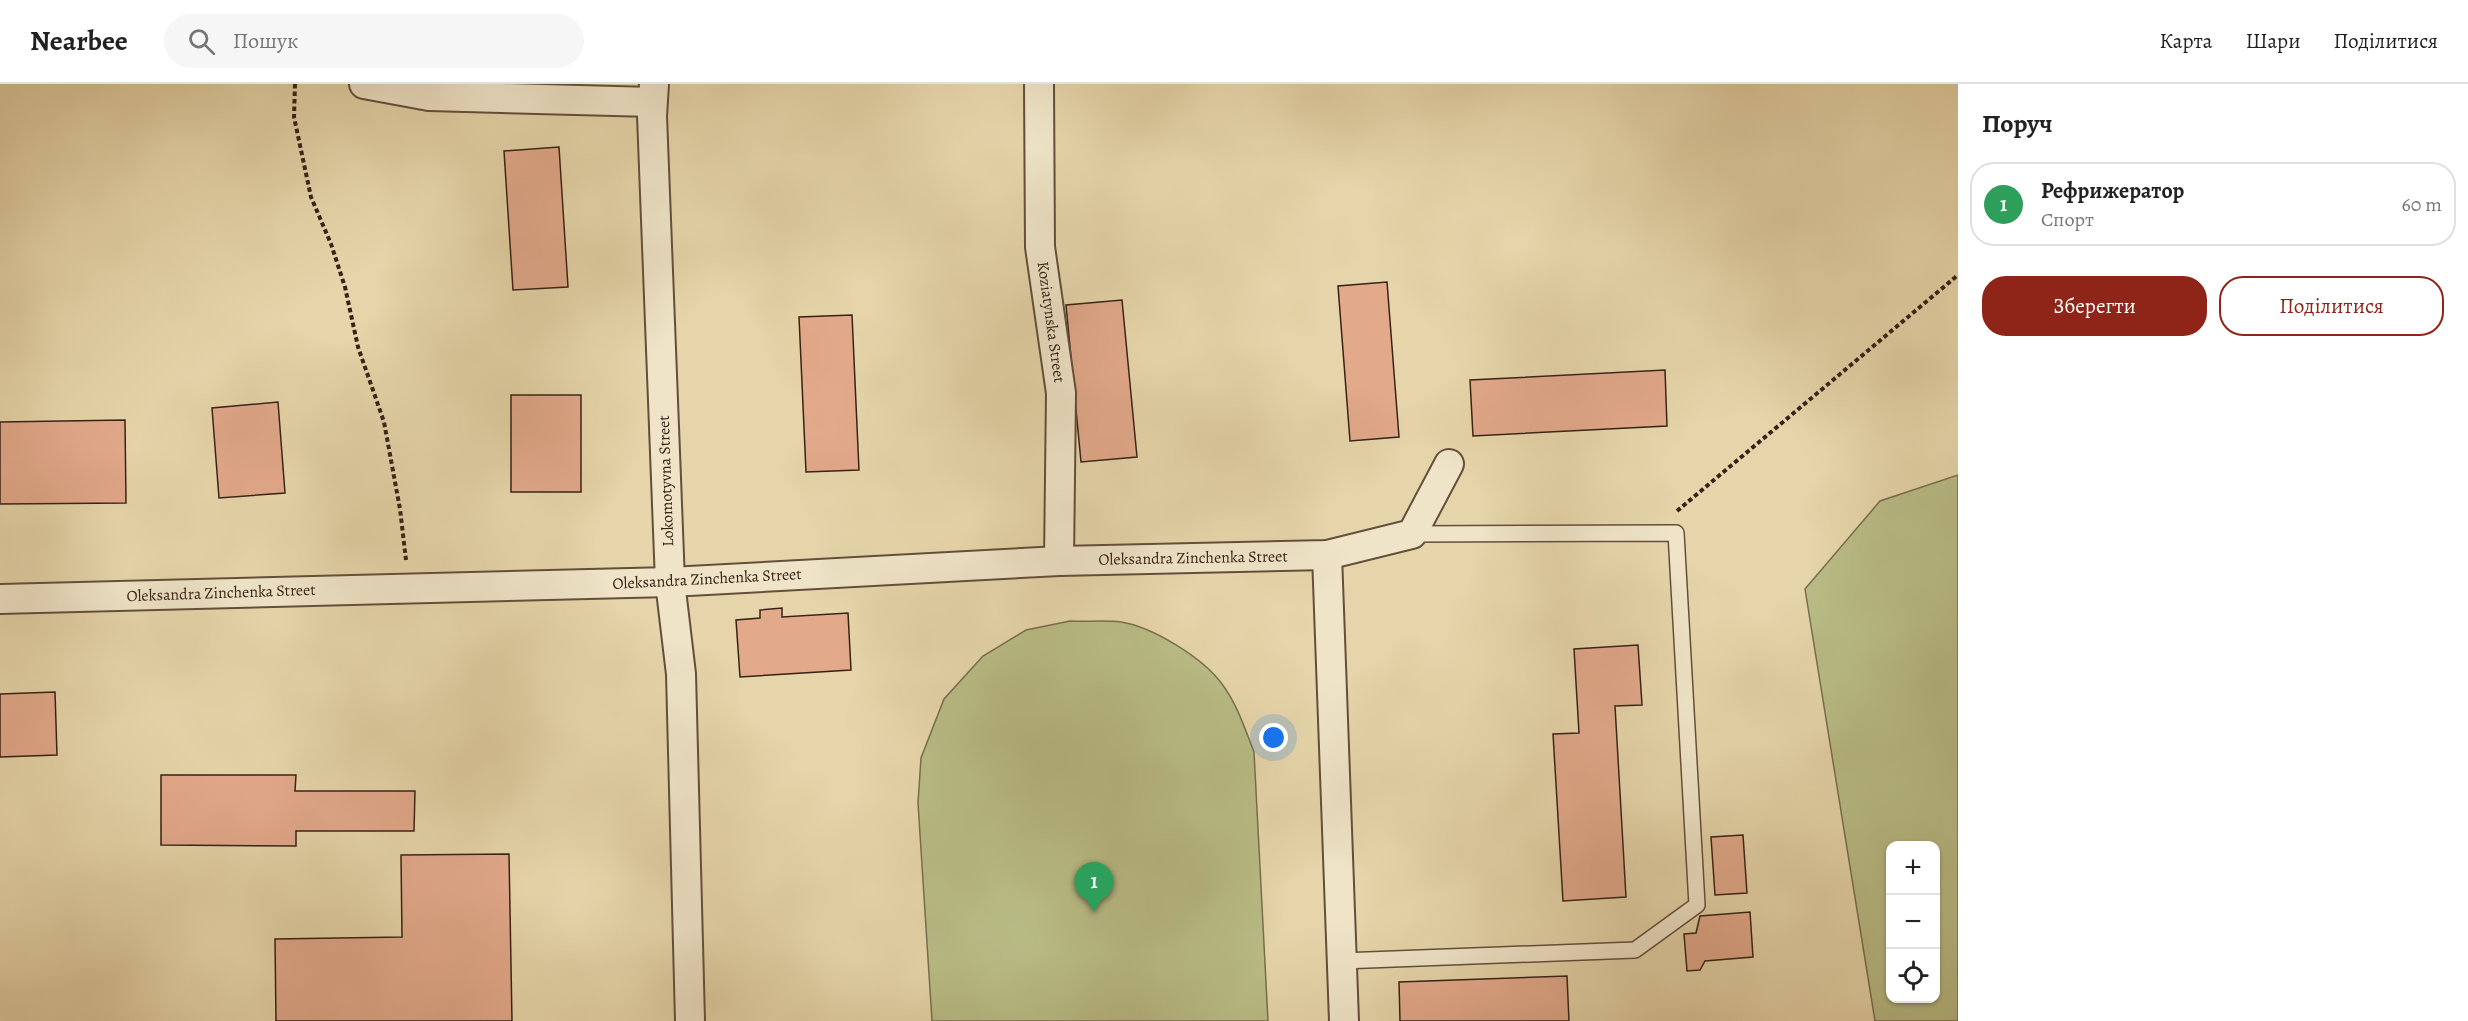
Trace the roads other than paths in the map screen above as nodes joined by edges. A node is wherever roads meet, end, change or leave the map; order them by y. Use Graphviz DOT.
graph roads {
  1 [pos="364,84"];
  2 [pos="1039,84"];
  3 [pos="653,93"];
  4 [pos="1449,464"];
  5 [pos="1412,534"];
  6 [pos="1328,555"];
  7 [pos="1059,561"];
  8 [pos="670,582"];
  9 [pos="0,599"];
  10 [pos="1341,962"];
  11 [pos="690,1021"];
  12 [pos="1344,1021"];
  1 -- 3 [label="street"];
  2 -- 7 [label="street, Koziatynska Street"];
  3 -- 8 [label="street, Lokomotyvna Street"];
  4 -- 5 [label="street"];
  5 -- 6 [label="street, Oleksandra Zinchenka Street"];
  5 -- 10 [label="lane"];
  6 -- 7 [label="street, Oleksandra Zinchenka Street"];
  6 -- 10 [label="street"];
  7 -- 8 [label="street, Oleksandra Zinchenka Street"];
  8 -- 9 [label="street, Oleksandra Zinchenka Street"];
  8 -- 11 [label="street, Lokomotyvna Street"];
  10 -- 12 [label="street"];
}
